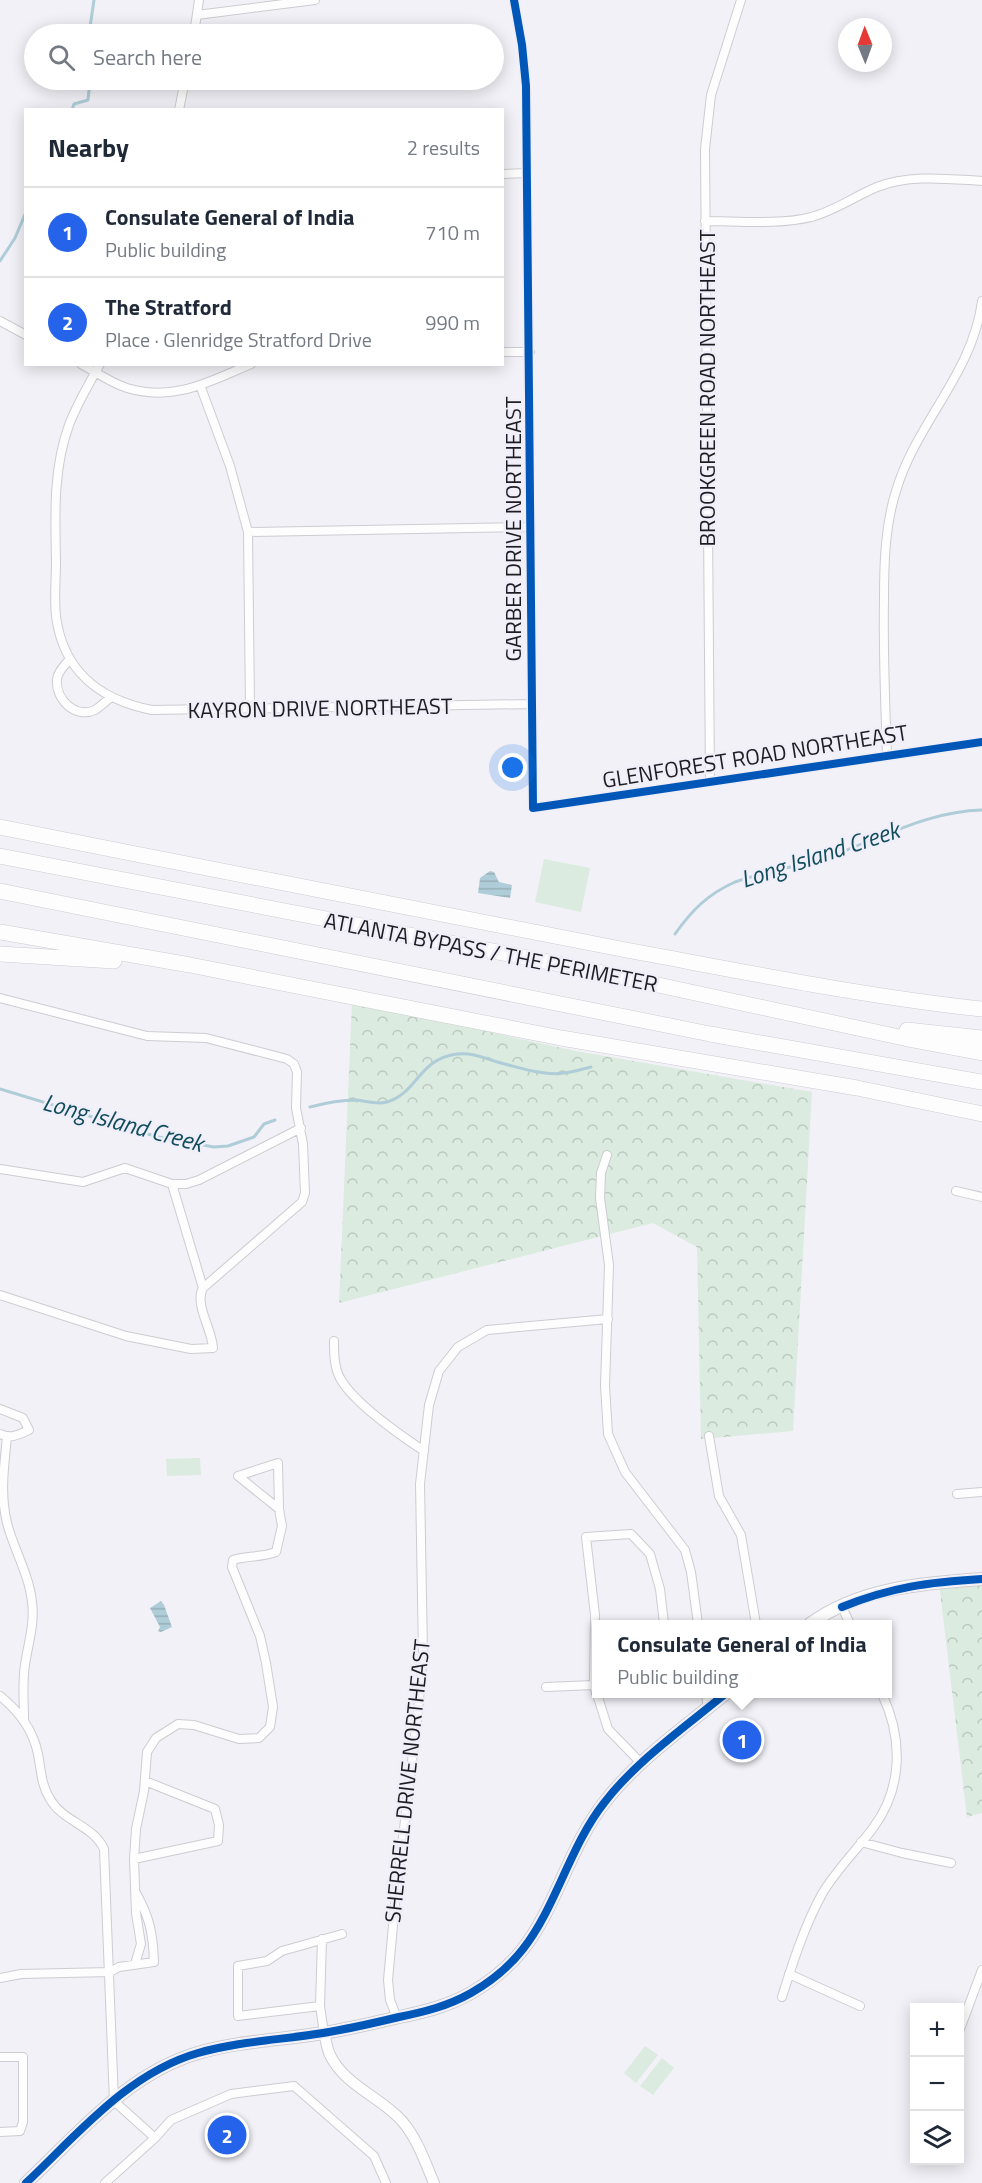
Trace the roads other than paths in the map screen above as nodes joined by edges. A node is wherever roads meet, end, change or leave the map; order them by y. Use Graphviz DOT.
graph roads {
  1 [pos="199,0"];
  2 [pos="315,0"];
  3 [pos="514,0"];
  4 [pos="741,0"];
  5 [pos="197,15"];
  6 [pos="196,24"];
  7 [pos="183,90"];
  8 [pos="179,108"];
  9 [pos="527,173"];
  10 [pos="504,174"];
  11 [pos="982,181"];
  12 [pos="705,221"];
  13 [pos="982,301"];
  14 [pos="0,321"];
  15 [pos="24,334"];
  16 [pos="504,352"];
  17 [pos="530,352"];
  18 [pos="246,366"];
  19 [pos="98,368"];
  20 [pos="200,385"];
  21 [pos="531,527"];
  22 [pos="248,532"];
  23 [pos="70,659"];
  24 [pos="110,698"];
  25 [pos="531,704"];
  26 [pos="250,709"];
  27 [pos="982,742"];
  28 [pos="887,755"];
  29 [pos="710,781"];
  30 [pos="533,808"];
  31 [pos="0,827"];
  32 [pos="0,855"];
  33 [pos="0,891"];
  34 [pos="0,900"];
  35 [pos="69,904"];
  36 [pos="0,932"];
  37 [pos="0,954"];
  38 [pos="189,965"];
  39 [pos="0,998"];
  40 [pos="982,1010"];
  41 [pos="817,1019"];
  42 [pos="982,1038"];
  43 [pos="982,1053"];
  44 [pos="982,1082"];
  45 [pos="910,1099"];
  46 [pos="982,1114"];
  47 [pos="982,1120"];
  48 [pos="301,1128"];
  49 [pos="607,1155"];
  50 [pos="0,1169"];
  51 [pos="172,1184"];
  52 [pos="956,1191"];
  53 [pos="982,1197"];
  54 [pos="203,1288"];
  55 [pos="0,1295"];
  56 [pos="608,1319"];
  57 [pos="334,1341"];
  58 [pos="0,1408"];
  59 [pos="4,1436"];
  60 [pos="709,1436"];
  61 [pos="424,1451"];
  62 [pos="982,1492"];
  63 [pos="957,1494"];
  64 [pos="279,1509"];
  65 [pos="982,1579"];
  66 [pos="842,1607"];
  67 [pos="595,1620"];
  68 [pos="664,1620"];
  69 [pos="697,1620"];
  70 [pos="755,1620"];
  71 [pos="818,1620"];
  72 [pos="848,1620"];
  73 [pos="546,1687"];
  74 [pos="592,1691"];
  75 [pos="0,1696"];
  76 [pos="598,1698"];
  77 [pos="707,1698"];
  78 [pos="720,1698"];
  79 [pos="884,1698"];
  80 [pos="708,1708"];
  81 [pos="24,1720"];
  82 [pos="642,1764"];
  83 [pos="145,1781"];
  84 [pos="861,1842"];
  85 [pos="134,1859"];
  86 [pos="951,1863"];
  87 [pos="134,1890"];
  88 [pos="342,1934"];
  89 [pos="322,1939"];
  90 [pos="135,1964"];
  91 [pos="982,1970"];
  92 [pos="110,1972"];
  93 [pos="789,1974"];
  94 [pos="0,1978"];
  95 [pos="782,1997"];
  96 [pos="320,2006"];
  97 [pos="860,2006"];
  98 [pos="397,2018"];
  99 [pos="964,2018"];
  100 [pos="324,2033"];
  101 [pos="0,2057"];
  102 [pos="114,2101"];
  103 [pos="0,2133"];
  104 [pos="155,2138"];
  105 [pos="26,2183"];
  106 [pos="105,2183"];
  107 [pos="386,2183"];
  108 [pos="434,2183"];
  1 -- 5 [label="street"];
  2 -- 5 [label="street"];
  3 -- 9 [label="street, GARBER DRIVE NORTHEAST"];
  4 -- 12 [label="street, BROOKGREEN ROAD NORTHEAST"];
  5 -- 6 [label="street"];
  7 -- 8 [label="street"];
  9 -- 10 [label="street"];
  9 -- 17 [label="street, GARBER DRIVE NORTHEAST"];
  11 -- 12 [label="street"];
  12 -- 29 [label="street, BROOKGREEN ROAD NORTHEAST"];
  13 -- 28 [label="street"];
  14 -- 15 [label="street"];
  16 -- 17 [label="street"];
  17 -- 21 [label="street, GARBER DRIVE NORTHEAST"];
  18 -- 20 [label="street"];
  19 -- 20 [label="street"];
  19 -- 23 [label="street, KAYRON DRIVE NORTHEAST"];
  20 -- 22 [label="street"];
  21 -- 22 [label="street"];
  21 -- 25 [label="street, GARBER DRIVE NORTHEAST"];
  22 -- 26 [label="street"];
  23 -- 24 [label="street, KAYRON DRIVE NORTHEAST"];
  23 -- 24 [label="street"];
  24 -- 26 [label="street, KAYRON DRIVE NORTHEAST"];
  25 -- 26 [label="street, KAYRON DRIVE NORTHEAST"];
  25 -- 30 [label="street, GARBER DRIVE NORTHEAST"];
  27 -- 28 [label="street, GLENFOREST ROAD NORTHEAST"];
  28 -- 29 [label="street, GLENFOREST ROAD NORTHEAST"];
  29 -- 30 [label="street, GLENFOREST ROAD NORTHEAST"];
  31 -- 40 [label="highway"];
  32 -- 41 [label="highway, ATLANTA BYPASS / THE PERIMETER"];
  33 -- 35 [label="highway, ATLANTA BYPASS / THE PERIMETER"];
  34 -- 35 [label="highway"];
  35 -- 44 [label="highway, ATLANTA BYPASS / THE PERIMETER"];
  36 -- 38 [label="highway"];
  37 -- 38 [label="highway"];
  38 -- 45 [label="highway"];
  39 -- 48 [label="street"];
  41 -- 42 [label="highway"];
  41 -- 43 [label="highway, ATLANTA BYPASS / THE PERIMETER"];
  45 -- 46 [label="highway"];
  45 -- 47 [label="highway"];
  48 -- 51 [label="street"];
  48 -- 54 [label="street"];
  49 -- 56 [label="street"];
  50 -- 51 [label="street"];
  51 -- 54 [label="street"];
  52 -- 53 [label="street"];
  54 -- 55 [label="street"];
  56 -- 61 [label="street, SHERRELL DRIVE NORTHEAST"];
  56 -- 69 [label="street"];
  57 -- 61 [label="street"];
  58 -- 59 [label="street"];
  59 -- 81 [label="street"];
  60 -- 70 [label="street"];
  61 -- 98 [label="street, SHERRELL DRIVE NORTHEAST"];
  62 -- 63 [label="street"];
  64 -- 64 [label="street"];
  64 -- 83 [label="street"];
  65 -- 66 [label="main road"];
  66 -- 71 [label="main road"];
  66 -- 72 [label="street"];
  67 -- 68 [label="street"];
  73 -- 74 [label="street"];
  75 -- 81 [label="street"];
  76 -- 82 [label="street"];
  77 -- 80 [label="street"];
  78 -- 80 [label="main road"];
  79 -- 84 [label="street"];
  80 -- 82 [label="main road"];
  81 -- 92 [label="street"];
  82 -- 98 [label="main road"];
  83 -- 85 [label="street"];
  83 -- 85 [label="street"];
  84 -- 86 [label="street"];
  84 -- 93 [label="street"];
  85 -- 87 [label="street"];
  87 -- 90 [label="street"];
  87 -- 90 [label="street"];
  88 -- 89 [label="street"];
  89 -- 96 [label="street"];
  89 -- 96 [label="street"];
  90 -- 92 [label="street"];
  91 -- 99 [label="street"];
  92 -- 94 [label="street"];
  92 -- 102 [label="street"];
  93 -- 95 [label="street"];
  93 -- 97 [label="street"];
  96 -- 100 [label="street"];
  98 -- 100 [label="main road"];
  100 -- 102 [label="main road"];
  100 -- 108 [label="street"];
  101 -- 103 [label="street"];
  102 -- 104 [label="street"];
  102 -- 105 [label="main road"];
  104 -- 106 [label="street"];
  104 -- 107 [label="street"];
}
